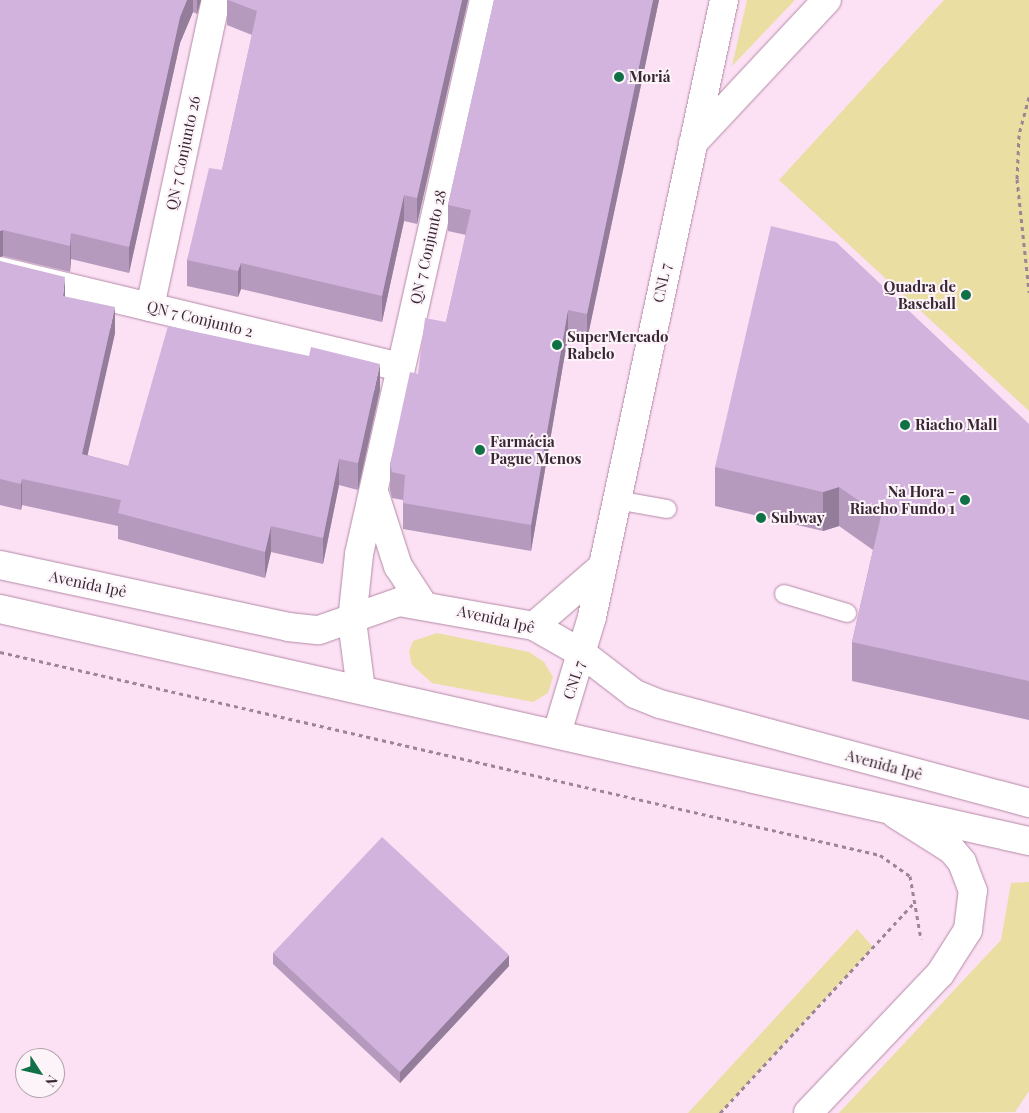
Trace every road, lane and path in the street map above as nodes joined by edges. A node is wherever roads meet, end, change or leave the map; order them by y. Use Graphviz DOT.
graph roads {
  1 [pos="216,0"];
  2 [pos="484,0"];
  3 [pos="724,0"];
  4 [pos="827,0"];
  5 [pos="1029,96"];
  6 [pos="691,145"];
  7 [pos="0,271"];
  8 [pos="1029,292"];
  9 [pos="150,307"];
  10 [pos="401,367"];
  11 [pos="375,495"];
  12 [pos="616,500"];
  13 [pos="667,509"];
  14 [pos="0,565"];
  15 [pos="602,567"];
  16 [pos="784,594"];
  17 [pos="422,603"];
  18 [pos="0,609"];
  19 [pos="848,613"];
  20 [pos="352,621"];
  21 [pos="534,626"];
  22 [pos="0,652"];
  23 [pos="583,654"];
  24 [pos="361,690"];
  25 [pos="557,733"];
  26 [pos="1029,787"];
  27 [pos="998,796"];
  28 [pos="1029,803"];
  29 [pos="895,814"];
  30 [pos="1029,841"];
  31 [pos="915,902"];
  32 [pos="940,974"];
  33 [pos="720,1113"];
  34 [pos="808,1113"];
  1 -- 9 [label="street, QN 7 Conjunto 26"];
  2 -- 10 [label="street, QN 7 Conjunto 28"];
  3 -- 6 [label="street, CNL 7"];
  4 -- 6 [label="street"];
  5 -- 8 [label="path"];
  6 -- 12 [label="street, CNL 7"];
  7 -- 9 [label="street, QN 7 Conjunto 2"];
  9 -- 10 [label="street, QN 7 Conjunto 2"];
  10 -- 11 [label="street, QN 7 Conjunto 28"];
  11 -- 17 [label="street, QN 7 Conjunto 28"];
  11 -- 20 [label="street, QN 7 Conjunto 28"];
  12 -- 13 [label="lane"];
  12 -- 15 [label="street, CNL 7"];
  14 -- 20 [label="street, Avenida Ipê"];
  15 -- 21 [label="street"];
  15 -- 23 [label="street, CNL 7"];
  16 -- 19 [label="lane"];
  17 -- 20 [label="street, Avenida Ipê"];
  17 -- 21 [label="street, Avenida Ipê"];
  18 -- 24 [label="street"];
  20 -- 24 [label="street, QN 7 Conjunto 28"];
  21 -- 23 [label="street, Avenida Ipê"];
  22 -- 31 [label="path"];
  23 -- 25 [label="street, CNL 7"];
  23 -- 27 [label="street, Avenida Ipê"];
  24 -- 25 [label="street"];
  25 -- 29 [label="street"];
  26 -- 27 [label="street"];
  27 -- 28 [label="street, Avenida Ipê"];
  29 -- 30 [label="street"];
  29 -- 32 [label="street"];
  31 -- 32 [label="path"];
  31 -- 33 [label="path"];
  32 -- 34 [label="street"];
}
